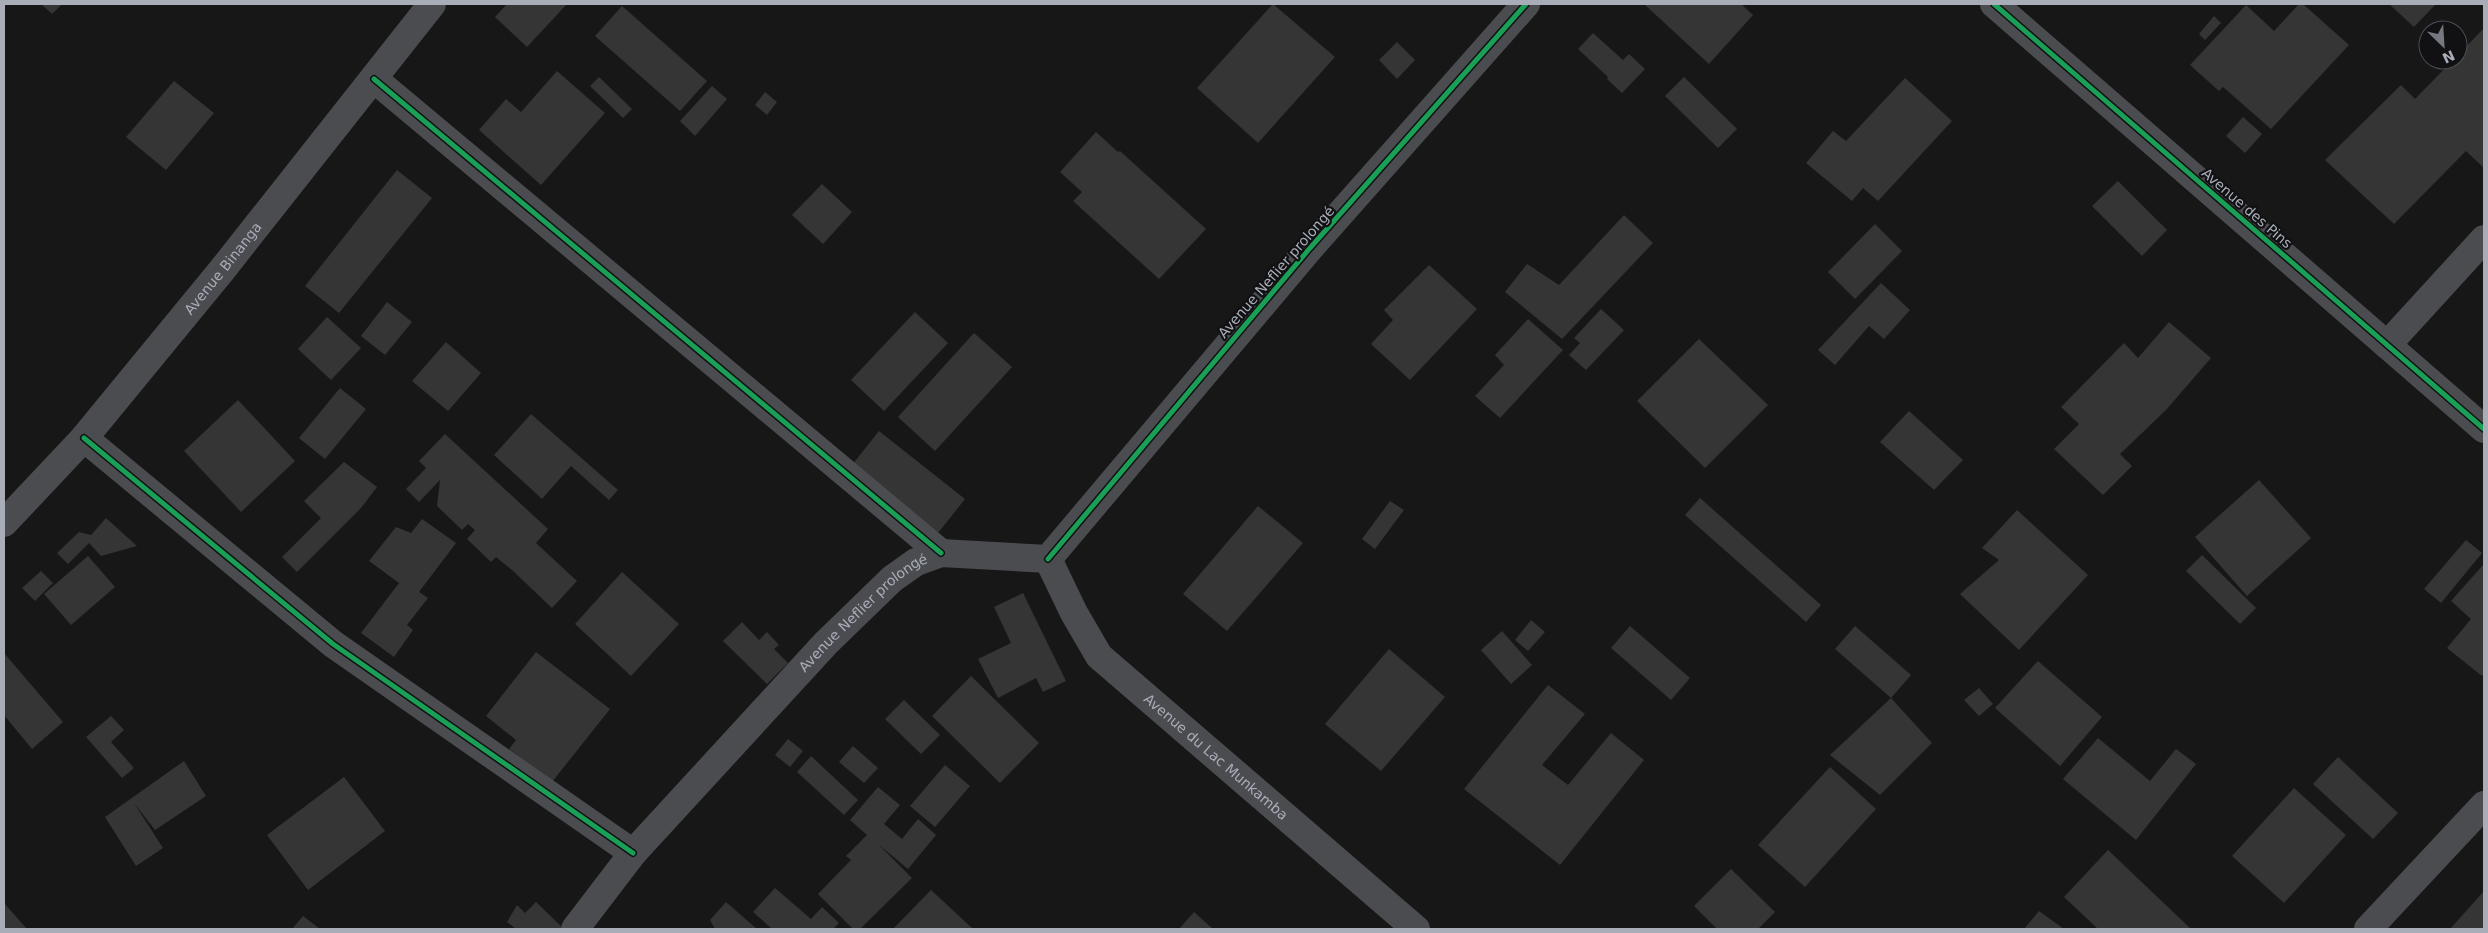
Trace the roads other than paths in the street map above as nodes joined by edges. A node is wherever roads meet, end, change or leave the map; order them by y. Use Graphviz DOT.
graph roads {
  1 [pos="432,4"];
  2 [pos="1526,4"];
  3 [pos="1994,4"];
  4 [pos="374,78"];
  5 [pos="2484,239"];
  6 [pos="2387,345"];
  7 [pos="2484,429"];
  8 [pos="84,438"];
  9 [pos="4,523"];
  10 [pos="941,553"];
  11 [pos="1048,559"];
  12 [pos="2484,805"];
  13 [pos="633,853"];
  14 [pos="575,929"];
  15 [pos="1416,929"];
  16 [pos="2368,929"];
  1 -- 4 [label="street, Avenue Binanga"];
  2 -- 11 [label="street, Avenue Neflier prolongé"];
  3 -- 6 [label="street, Avenue des Pins"];
  4 -- 8 [label="street, Avenue Binanga"];
  4 -- 10 [label="street"];
  5 -- 6 [label="street"];
  6 -- 7 [label="street, Avenue des Pins"];
  8 -- 9 [label="street, Avenue Binanga"];
  8 -- 13 [label="street"];
  10 -- 11 [label="street, Avenue Neflier prolongé"];
  10 -- 13 [label="street, Avenue Neflier prolongé"];
  11 -- 15 [label="street, Avenue du Lac Munkamba"];
  12 -- 16 [label="street"];
  13 -- 14 [label="street, Avenue Neflier prolongé"];
}
